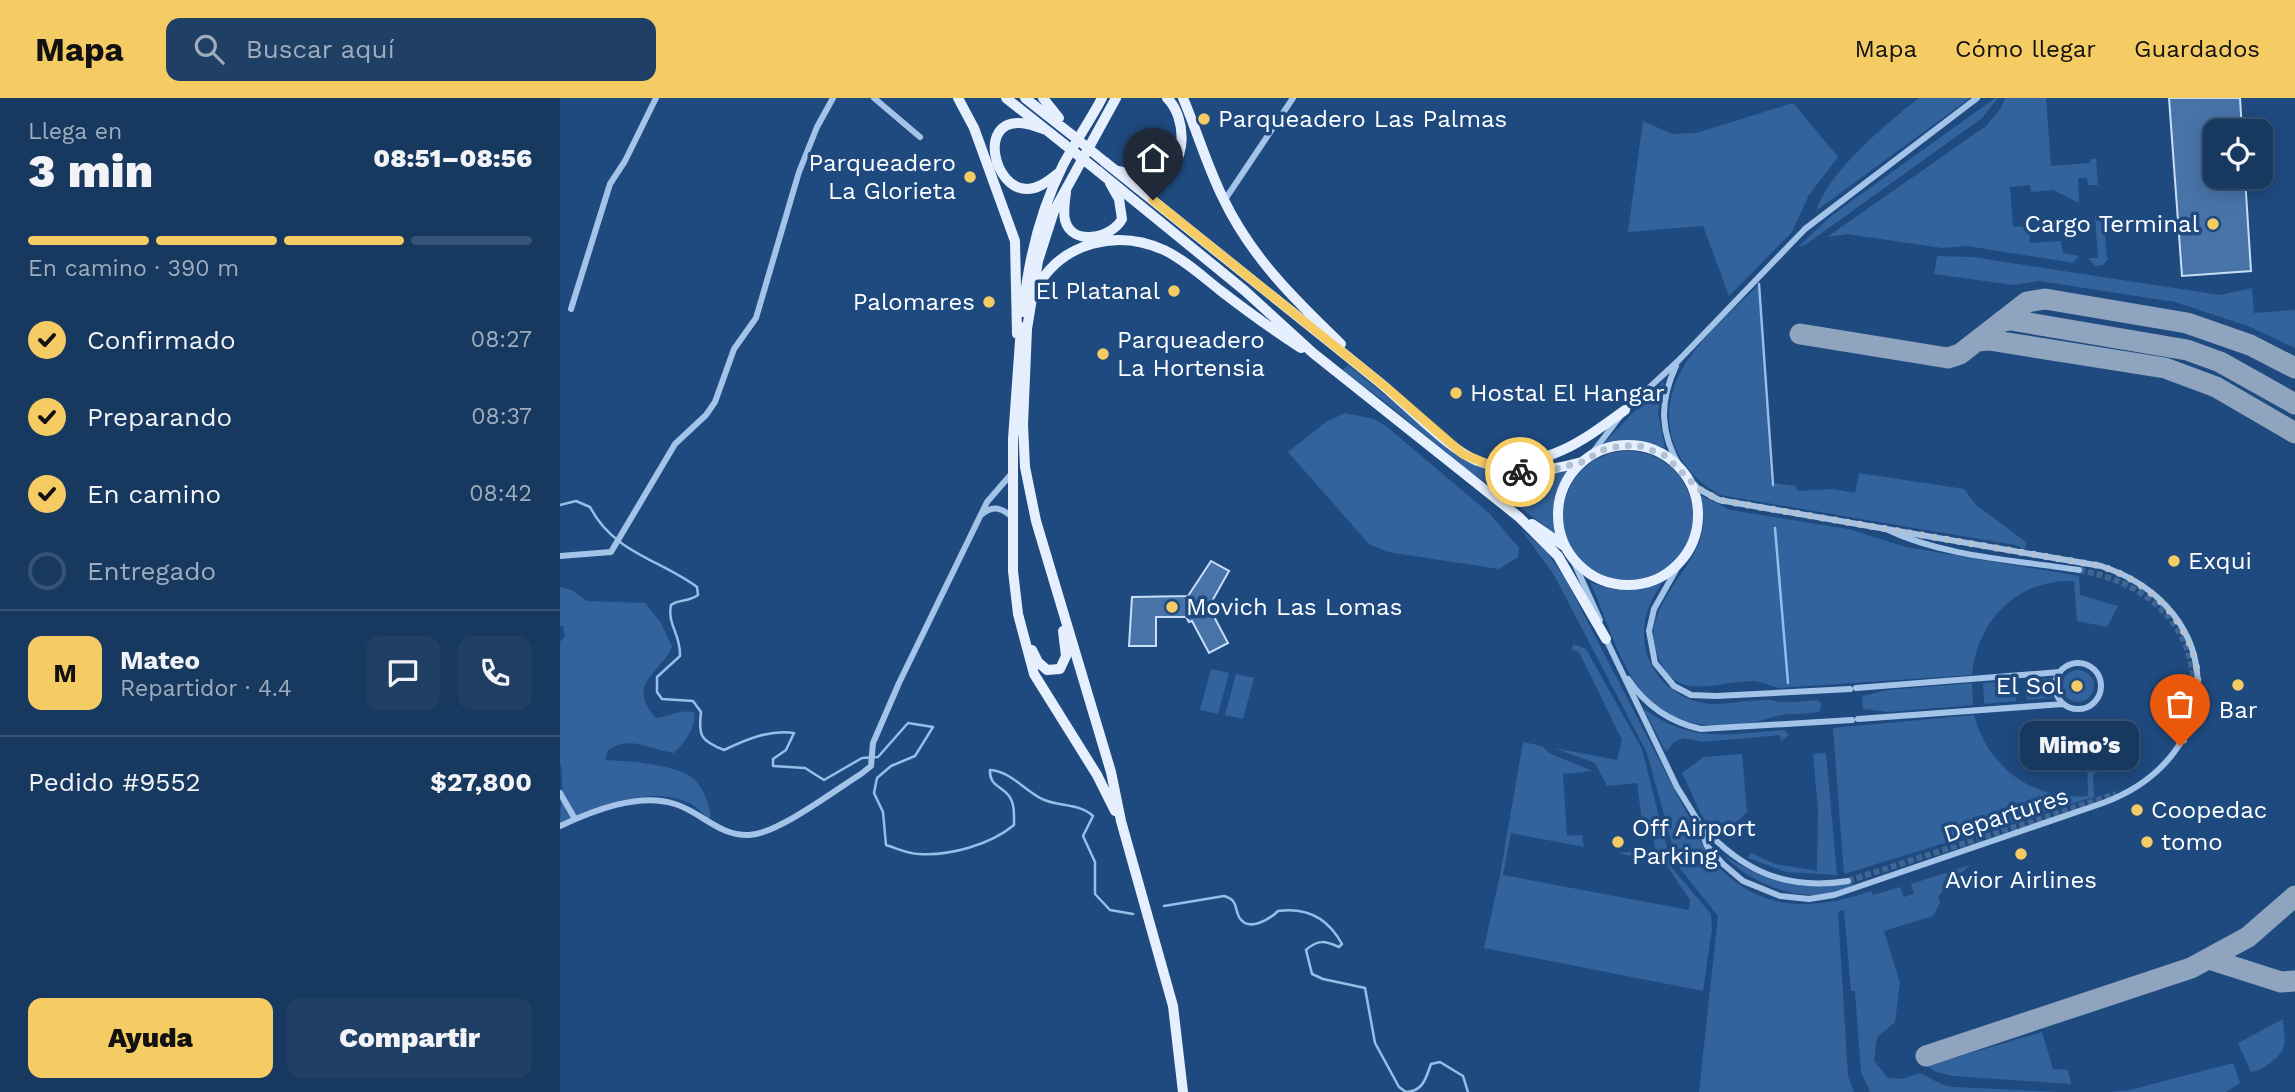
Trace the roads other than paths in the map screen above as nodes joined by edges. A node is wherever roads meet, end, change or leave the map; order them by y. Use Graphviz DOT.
graph roads {
  1 [pos="656,98"];
  2 [pos="833,98"];
  3 [pos="874,98"];
  4 [pos="958,98"];
  5 [pos="1006,98"];
  6 [pos="1025,98"];
  7 [pos="1043,98"];
  8 [pos="1116,98"];
  9 [pos="1126,98"];
  10 [pos="1167,98"];
  11 [pos="1183,98"];
  12 [pos="1293,98"];
  13 [pos="1977,98"];
  14 [pos="1099,101"];
  15 [pos="1110,110"];
  16 [pos="1046,130"];
  17 [pos="1072,135"];
  18 [pos="920,137"];
  19 [pos="1060,172"];
  20 [pos="1112,175"];
  21 [pos="1066,188"];
  22 [pos="1224,201"];
  23 [pos="1032,297"];
  24 [pos="571,309"];
  25 [pos="1313,353"];
  26 [pos="1678,361"];
  27 [pos="1017,366"];
  28 [pos="1387,388"];
  29 [pos="1625,410"];
  30 [pos="1586,459"];
  31 [pos="1477,461"];
  32 [pos="1680,467"];
  33 [pos="1013,472"];
  34 [pos="1689,479"];
  35 [pos="981,516"];
  36 [pos="1012,517"];
  37 [pos="1519,517"];
  38 [pos="1886,529"];
  39 [pos="1565,548"];
  40 [pos="560,556"];
  41 [pos="1572,558"];
  42 [pos="1681,561"];
  43 [pos="2079,570"];
  44 [pos="1060,606"];
  45 [pos="1021,628"];
  46 [pos="1606,639"];
  47 [pos="1619,666"];
  48 [pos="2060,672"];
  49 [pos="2063,704"];
  50 [pos="560,793"];
  51 [pos="575,819"];
  52 [pos="1121,821"];
  53 [pos="1698,821"];
  54 [pos="560,826"];
  55 [pos="1849,881"];
  56 [pos="1183,1092"];
  1 -- 24 [label="street"];
  2 -- 40 [label="street"];
  3 -- 18 [label="street"];
  4 -- 27 [label="main road"];
  5 -- 16 [label="main road"];
  6 -- 17 [label="main road"];
  7 -- 17 [label="main road"];
  8 -- 15 [label="main road"];
  9 -- 15 [label="main road"];
  10 -- 20 [label="main road"];
  11 -- 22 [label="main road"];
  12 -- 22 [label="street"];
  13 -- 26 [label="street"];
  14 -- 19 [label="main road"];
  15 -- 21 [label="main road"];
  16 -- 19 [label="main road"];
  16 -- 20 [label="main road, bridge"];
  17 -- 20 [label="main road, bridge"];
  19 -- 27 [label="main road"];
  20 -- 21 [label="main road"];
  20 -- 25 [label="main road"];
  20 -- 28 [label="main road"];
  21 -- 23 [label="main road"];
  22 -- 28 [label="main road"];
  23 -- 25 [label="main road"];
  23 -- 44 [label="main road"];
  25 -- 37 [label="main road"];
  26 -- 29 [label="street"];
  26 -- 32 [label="street"];
  27 -- 33 [label="main road"];
  28 -- 31 [label="main road"];
  29 -- 30 [label="street"];
  29 -- 31 [label="main road"];
  30 -- 31 [label="main road"];
  30 -- 32 [label="main road"];
  30 -- 39 [label="main road"];
  32 -- 34 [label="main road"];
  33 -- 35 [label="street"];
  33 -- 36 [label="main road"];
  34 -- 38 [label="street"];
  34 -- 42 [label="main road"];
  35 -- 36 [label="street"];
  35 -- 51 [label="street"];
  36 -- 45 [label="main road"];
  37 -- 39 [label="main road"];
  37 -- 46 [label="main road"];
  38 -- 43 [label="street"];
  38 -- 53 [label="street, Departures"];
  39 -- 41 [label="main road"];
  41 -- 42 [label="main road"];
  41 -- 46 [label="street"];
  42 -- 48 [label="street"];
  44 -- 45 [label="main road"];
  44 -- 52 [label="main road"];
  45 -- 52 [label="main road"];
  46 -- 47 [label="street"];
  47 -- 49 [label="street"];
  47 -- 53 [label="street"];
  48 -- 49 [label="street"];
  48 -- 49 [label="street"];
  50 -- 51 [label="street"];
  51 -- 54 [label="street"];
  52 -- 56 [label="main road"];
  53 -- 55 [label="street"];
}
